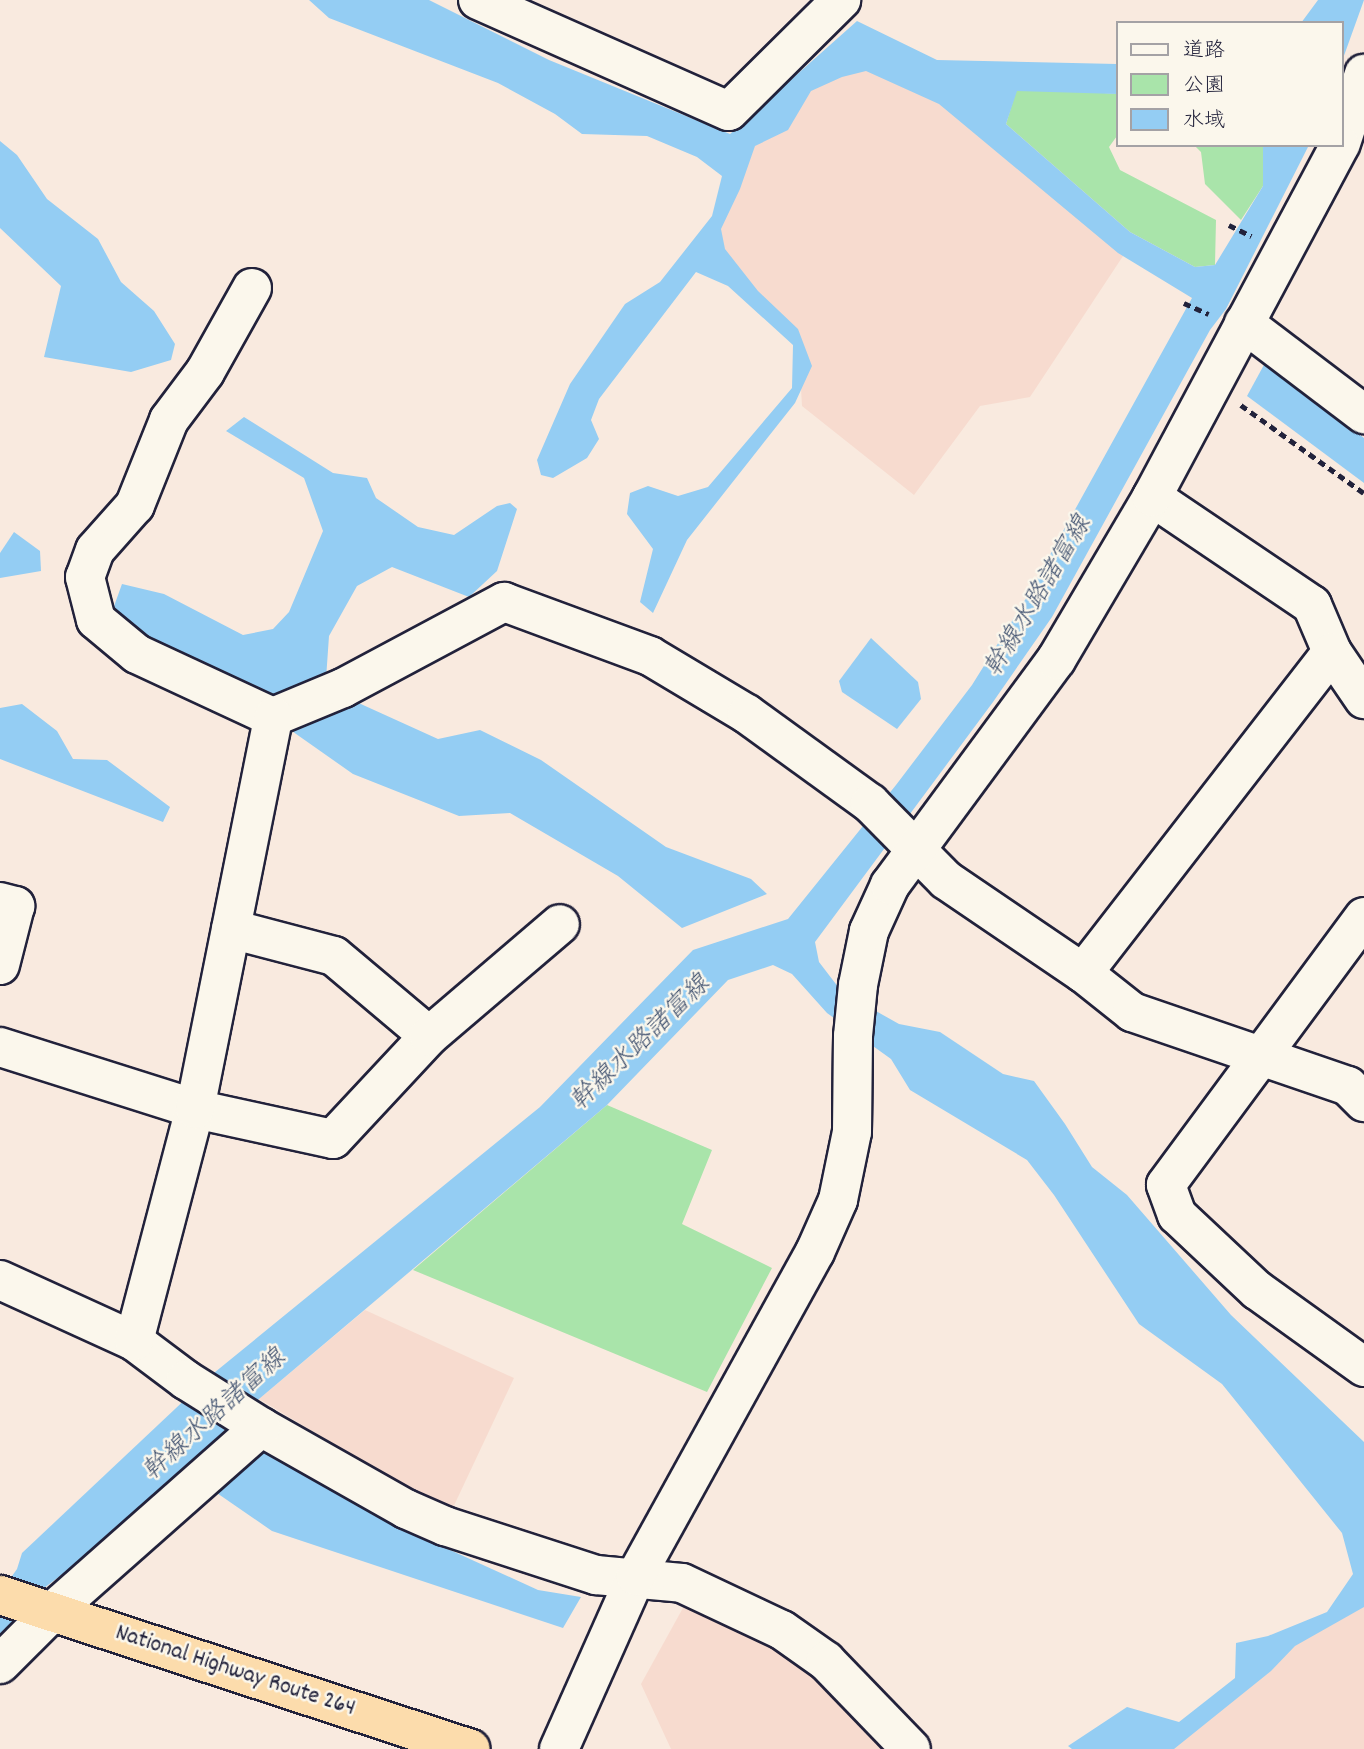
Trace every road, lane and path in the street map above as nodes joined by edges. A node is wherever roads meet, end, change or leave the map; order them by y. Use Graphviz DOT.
graph roads {
  1 [pos="478,0"];
  2 [pos="841,0"];
  3 [pos="1364,74"];
  4 [pos="1343,138"];
  5 [pos="1339,147"];
  6 [pos="252,288"];
  7 [pos="1244,323"];
  8 [pos="1212,384"];
  9 [pos="1364,414"];
  10 [pos="1364,493"];
  11 [pos="1152,497"];
  12 [pos="1332,652"];
  13 [pos="1364,699"];
  14 [pos="273,717"];
  15 [pos="917,848"];
  16 [pos="0,902"];
  17 [pos="1364,917"];
  18 [pos="560,924"];
  19 [pos="231,929"];
  20 [pos="0,965"];
  21 [pos="1083,973"];
  22 [pos="429,1036"];
  23 [pos="0,1047"];
  24 [pos="1258,1058"];
  25 [pos="1364,1102"];
  26 [pos="195,1109"];
  27 [pos="0,1280"];
  28 [pos="134,1341"];
  29 [pos="1364,1367"];
  30 [pos="261,1427"];
  31 [pos="636,1576"];
  32 [pos="0,1595"];
  33 [pos="52,1612"];
  34 [pos="0,1664"];
  35 [pos="470,1749"];
  36 [pos="559,1749"];
  37 [pos="911,1749"];
  1 -- 2 [label="street"];
  3 -- 4 [label="street"];
  5 -- 7 [label="street"];
  6 -- 14 [label="street"];
  7 -- 8 [label="street"];
  7 -- 9 [label="street"];
  8 -- 10 [label="path"];
  8 -- 11 [label="street"];
  11 -- 12 [label="street"];
  11 -- 15 [label="street"];
  12 -- 13 [label="street"];
  12 -- 21 [label="street"];
  14 -- 15 [label="street"];
  14 -- 19 [label="street"];
  15 -- 21 [label="street"];
  15 -- 31 [label="street"];
  16 -- 20 [label="street"];
  17 -- 24 [label="street"];
  18 -- 22 [label="street"];
  19 -- 22 [label="street"];
  19 -- 26 [label="street"];
  21 -- 24 [label="street"];
  22 -- 26 [label="street"];
  23 -- 26 [label="street"];
  24 -- 25 [label="street"];
  24 -- 29 [label="street"];
  26 -- 28 [label="street"];
  27 -- 28 [label="street"];
  28 -- 30 [label="street"];
  30 -- 31 [label="street"];
  30 -- 33 [label="street"];
  31 -- 36 [label="street"];
  31 -- 37 [label="street"];
  32 -- 33 [label="highway, National Highway Route 264"];
  33 -- 34 [label="street"];
  33 -- 35 [label="highway, National Highway Route 264"];
}
